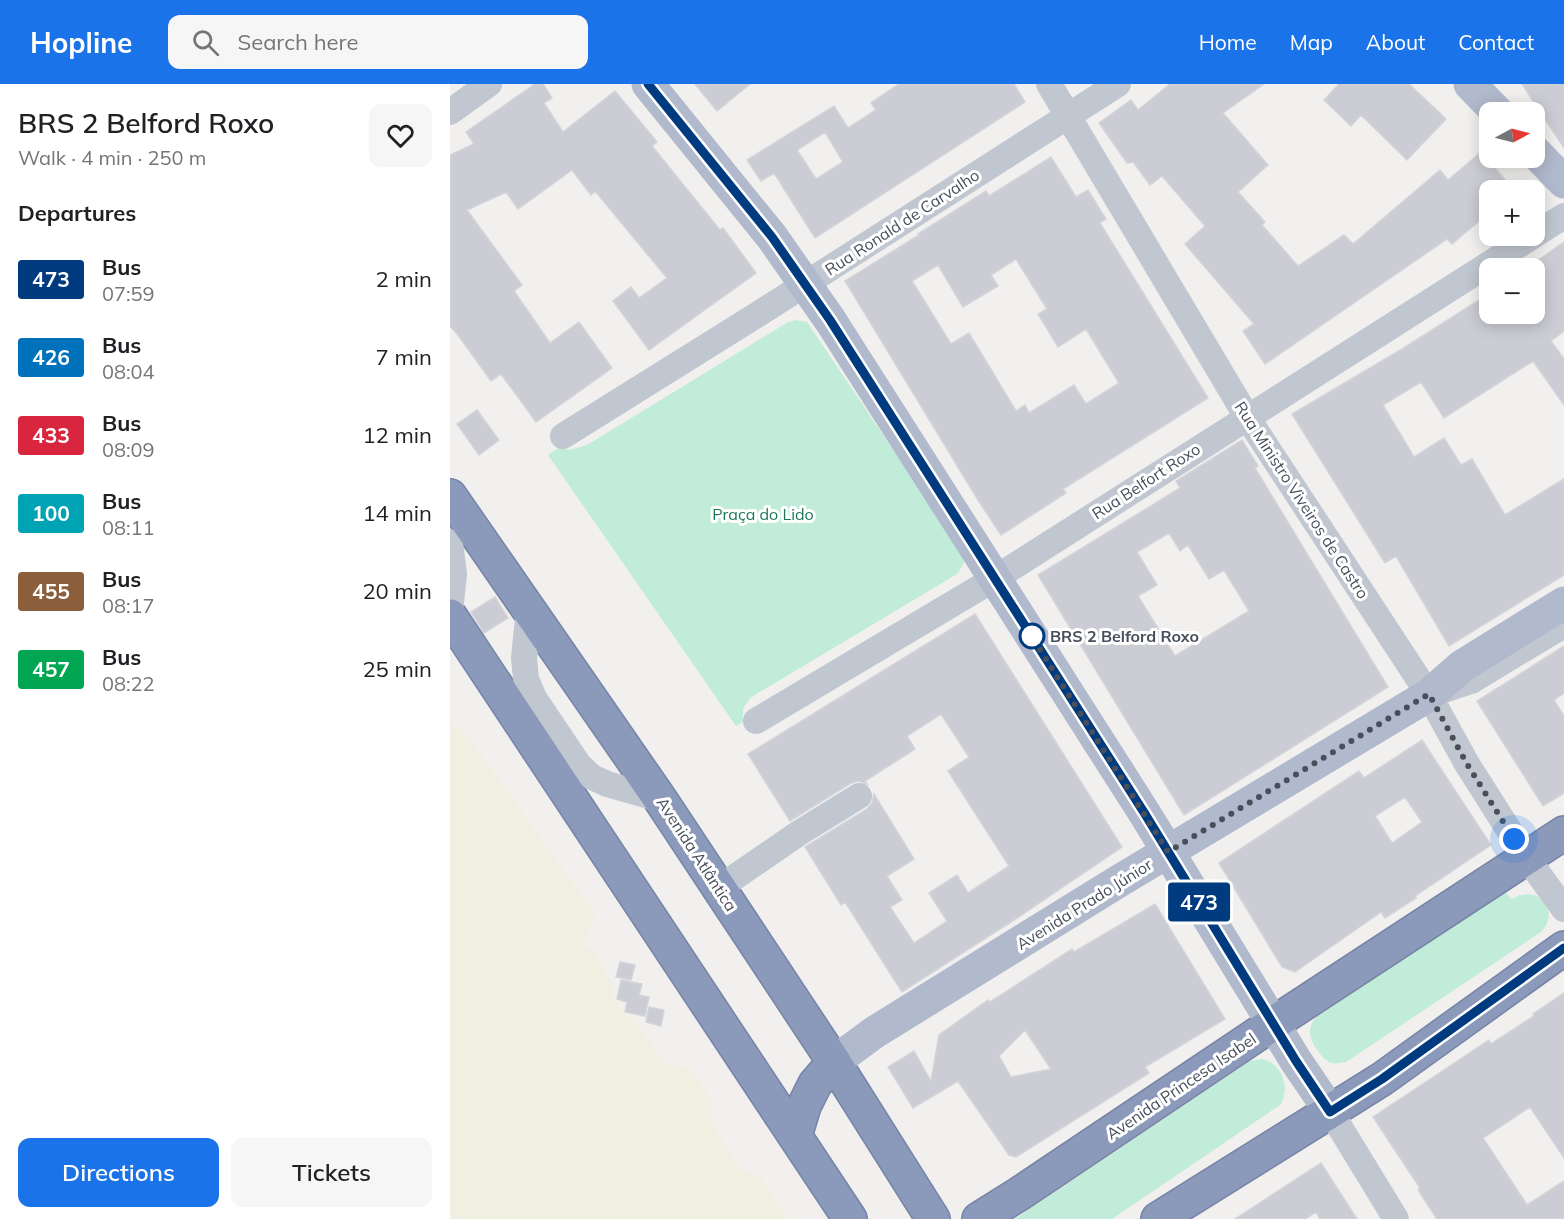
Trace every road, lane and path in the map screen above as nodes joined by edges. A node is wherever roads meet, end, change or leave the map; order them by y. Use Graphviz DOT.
graph roads {
  1 [pos="648,84"];
  2 [pos="1050,84"];
  3 [pos="1118,84"];
  4 [pos="1470,84"];
  5 [pos="474,88"];
  6 [pos="1487,102"];
  7 [pos="450,112"];
  8 [pos="1069,114"];
  9 [pos="1545,162"];
  10 [pos="1564,182"];
  11 [pos="1564,216"];
  12 [pos="1545,228"];
  13 [pos="1517,246"];
  14 [pos="805,284"];
  15 [pos="1247,417"];
  16 [pos="563,436"];
  17 [pos="450,496"];
  18 [pos="450,542"];
  19 [pos="994,579"];
  20 [pos="1564,603"];
  21 [pos="529,608"];
  22 [pos="450,611"];
  23 [pos="450,616"];
  24 [pos="1564,625"];
  25 [pos="1429,694"];
  26 [pos="756,721"];
  27 [pos="859,796"];
  28 [pos="660,799"];
  29 [pos="1564,833"];
  30 [pos="1168,852"];
  31 [pos="1526,857"];
  32 [pos="719,888"];
  33 [pos="1564,909"];
  34 [pos="1564,948"];
  35 [pos="1274,1023"];
  36 [pos="834,1062"];
  37 [pos="1330,1112"];
  38 [pos="795,1136"];
  39 [pos="1179,1214"];
  40 [pos="850,1219"];
  41 [pos="933,1219"];
  42 [pos="979,1219"];
  43 [pos="1396,1219"];
  1 -- 14 [label="main road"];
  2 -- 8 [label="street, Rua Ministro Viveiros de Castro"];
  3 -- 8 [label="street, Rua Ronald de Carvalho"];
  4 -- 6 [label="main road"];
  5 -- 7 [label="street"];
  8 -- 14 [label="street, Rua Ronald de Carvalho"];
  8 -- 15 [label="street, Rua Ministro Viveiros de Castro"];
  9 -- 10 [label="main road"];
  11 -- 12 [label="street, Rua Belfort Roxo"];
  13 -- 15 [label="street, Rua Belfort Roxo"];
  14 -- 16 [label="street, Rua Ronald de Carvalho"];
  14 -- 19 [label="main road"];
  15 -- 19 [label="street, Rua Belfort Roxo"];
  15 -- 25 [label="street, Rua Ministro Viveiros de Castro"];
  17 -- 21 [label="highway, Avenida Atlântica"];
  18 -- 22 [label="street"];
  19 -- 26 [label="street, Rua Belfort Roxo"];
  19 -- 30 [label="main road"];
  20 -- 25 [label="main road, Avenida Prado Júnior"];
  21 -- 28 [label="highway, Avenida Atlântica"];
  21 -- 28 [label="street"];
  23 -- 38 [label="highway"];
  24 -- 25 [label="street, Avenida Prado Júnior"];
  25 -- 30 [label="main road, Avenida Prado Júnior"];
  25 -- 31 [label="street, Rua Ministro Viveiros de Castro"];
  27 -- 32 [label="street"];
  28 -- 32 [label="highway, Avenida Atlântica"];
  29 -- 31 [label="highway, Avenida Princesa Isabel"];
  30 -- 35 [label="main road"];
  30 -- 36 [label="main road, Avenida Prado Júnior"];
  31 -- 33 [label="street, Rua Ministro Viveiros de Castro"];
  31 -- 35 [label="highway, Avenida Princesa Isabel"];
  32 -- 36 [label="highway, Avenida Atlântica"];
  34 -- 37 [label="highway"];
  35 -- 37 [label="main road"];
  35 -- 42 [label="highway, Avenida Princesa Isabel"];
  36 -- 38 [label="highway"];
  36 -- 41 [label="highway, Avenida Atlântica"];
  37 -- 39 [label="highway"];
  37 -- 43 [label="street"];
  38 -- 40 [label="highway"];
}
